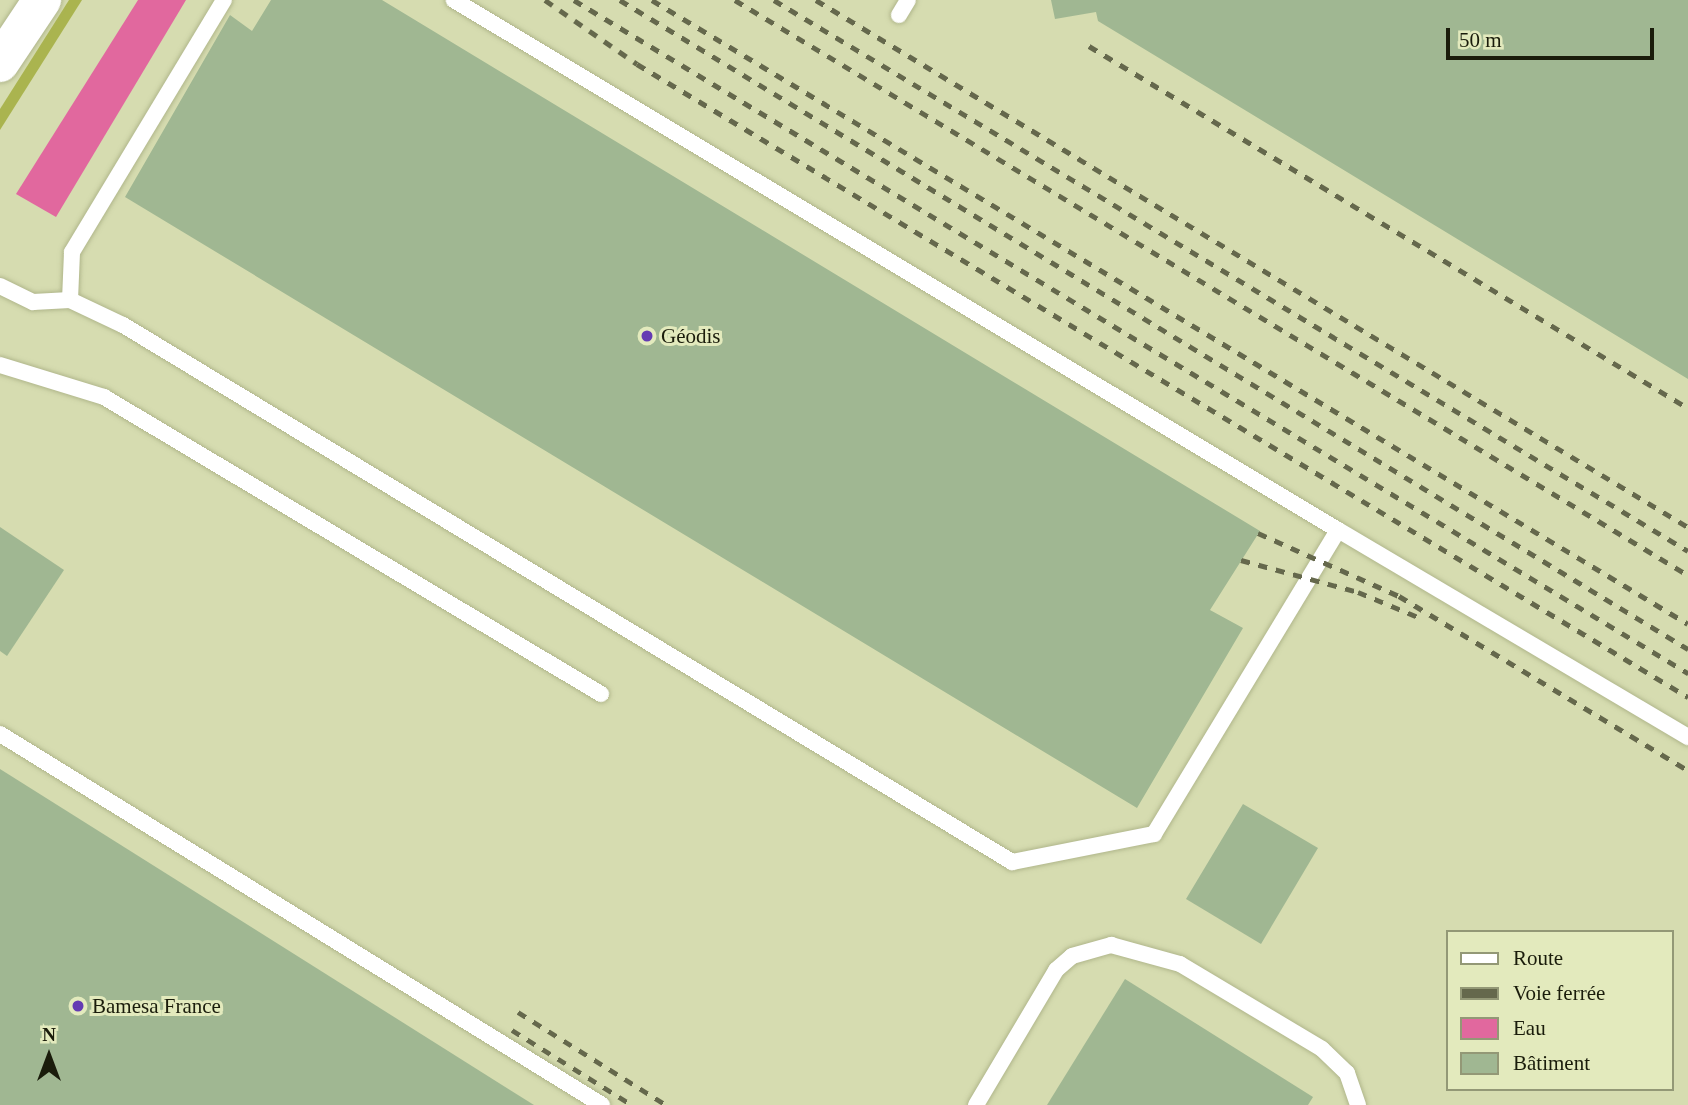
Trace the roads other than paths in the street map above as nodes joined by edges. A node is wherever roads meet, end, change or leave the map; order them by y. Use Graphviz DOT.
graph roads {
  1 [pos="42,0"];
  2 [pos="224,0"];
  3 [pos="454,0"];
  4 [pos="908,0"];
  5 [pos="899,15"];
  6 [pos="0,63"];
  7 [pos="0,286"];
  8 [pos="69,300"];
  9 [pos="0,365"];
  10 [pos="1338,530"];
  11 [pos="601,694"];
  12 [pos="0,734"];
  13 [pos="1688,737"];
  14 [pos="602,1105"];
  15 [pos="976,1105"];
  16 [pos="1358,1105"];
  1 -- 6 [label="main road"];
  2 -- 8 [label="lane"];
  3 -- 10 [label="lane"];
  4 -- 5 [label="lane"];
  7 -- 8 [label="lane"];
  8 -- 10 [label="lane"];
  9 -- 11 [label="lane"];
  10 -- 13 [label="lane"];
  12 -- 14 [label="lane"];
  15 -- 16 [label="lane"];
}
